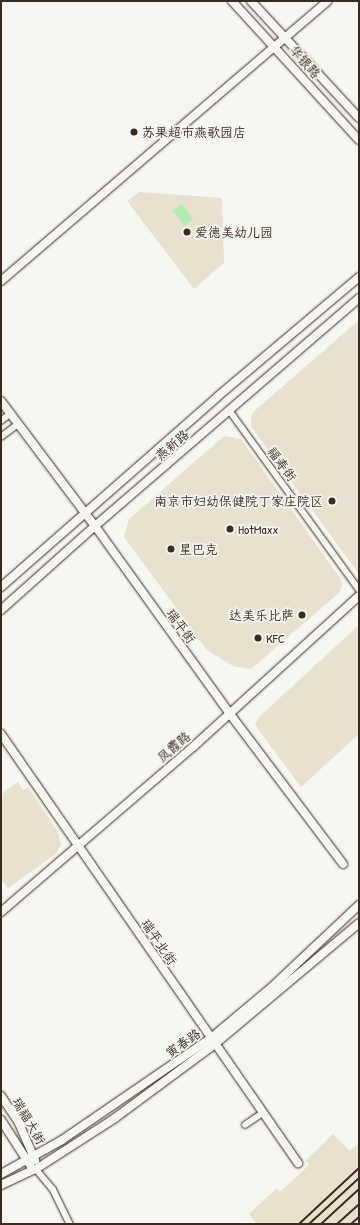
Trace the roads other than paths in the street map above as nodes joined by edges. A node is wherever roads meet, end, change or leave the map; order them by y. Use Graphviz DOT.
graph roads {
  1 [pos="232,1"];
  2 [pos="251,1"];
  3 [pos="328,1"];
  4 [pos="285,38"];
  5 [pos="274,46"];
  6 [pos="359,118"];
  7 [pos="359,140"];
  8 [pos="359,277"];
  9 [pos="1,280"];
  10 [pos="359,298"];
  11 [pos="1,401"];
  12 [pos="230,411"];
  13 [pos="10,414"];
  14 [pos="1,421"];
  15 [pos="18,424"];
  16 [pos="1,437"];
  17 [pos="85,513"];
  18 [pos="95,526"];
  19 [pos="1,587"];
  20 [pos="359,589"];
  21 [pos="359,596"];
  22 [pos="1,610"];
  23 [pos="230,714"];
  24 [pos="1,734"];
  25 [pos="79,846"];
  26 [pos="343,864"];
  27 [pos="359,905"];
  28 [pos="1,912"];
  29 [pos="359,923"];
  30 [pos="213,1041"];
  31 [pos="1,1096"];
  32 [pos="263,1113"];
  33 [pos="1,1120"];
  34 [pos="245,1125"];
  35 [pos="35,1156"];
  36 [pos="26,1162"];
  37 [pos="298,1163"];
  38 [pos="36,1169"];
  39 [pos="1,1174"];
  40 [pos="1,1185"];
  41 [pos="70,1224"];
  1 -- 5 [label="street, 华银路"];
  2 -- 4 [label="street, 华银路"];
  3 -- 4 [label="street"];
  4 -- 5 [label="street"];
  4 -- 6 [label="street, 华银路"];
  5 -- 7 [label="street, 华银路"];
  5 -- 9 [label="street"];
  8 -- 17 [label="street, 燕新路"];
  10 -- 12 [label="street, 燕新路"];
  11 -- 13 [label="street, 瑞平街"];
  12 -- 18 [label="street, 燕新路"];
  12 -- 20 [label="street, 福寿街"];
  13 -- 14 [label="street"];
  13 -- 15 [label="street, 瑞平街"];
  15 -- 16 [label="street"];
  15 -- 17 [label="street, 瑞平街"];
  17 -- 18 [label="street, 瑞平街"];
  17 -- 19 [label="street, 燕新路"];
  18 -- 22 [label="street, 燕新路"];
  18 -- 23 [label="street, 瑞平街"];
  21 -- 23 [label="street, 凤霞路"];
  23 -- 25 [label="street, 凤霞路"];
  23 -- 26 [label="street, 瑞平街"];
  24 -- 25 [label="street, 瑞平北街"];
  25 -- 28 [label="street, 凤霞路"];
  25 -- 30 [label="street, 瑞平北街"];
  27 -- 30 [label="street, 寅春路"];
  29 -- 30 [label="street, 寅春路"];
  30 -- 32 [label="street, 瑞平北街"];
  30 -- 35 [label="street, 寅春路"];
  30 -- 38 [label="street, 寅春路"];
  31 -- 35 [label="street, 瑞福大街"];
  32 -- 34 [label="street"];
  32 -- 37 [label="street, 瑞平北街"];
  33 -- 36 [label="street, 瑞福大街"];
  35 -- 36 [label="street, 寅春路"];
  35 -- 38 [label="street, 瑞福大街"];
  36 -- 38 [label="street, 瑞福大街"];
  36 -- 39 [label="street, 寅春路"];
  38 -- 40 [label="street, 寅春路"];
  38 -- 41 [label="street"];
}
